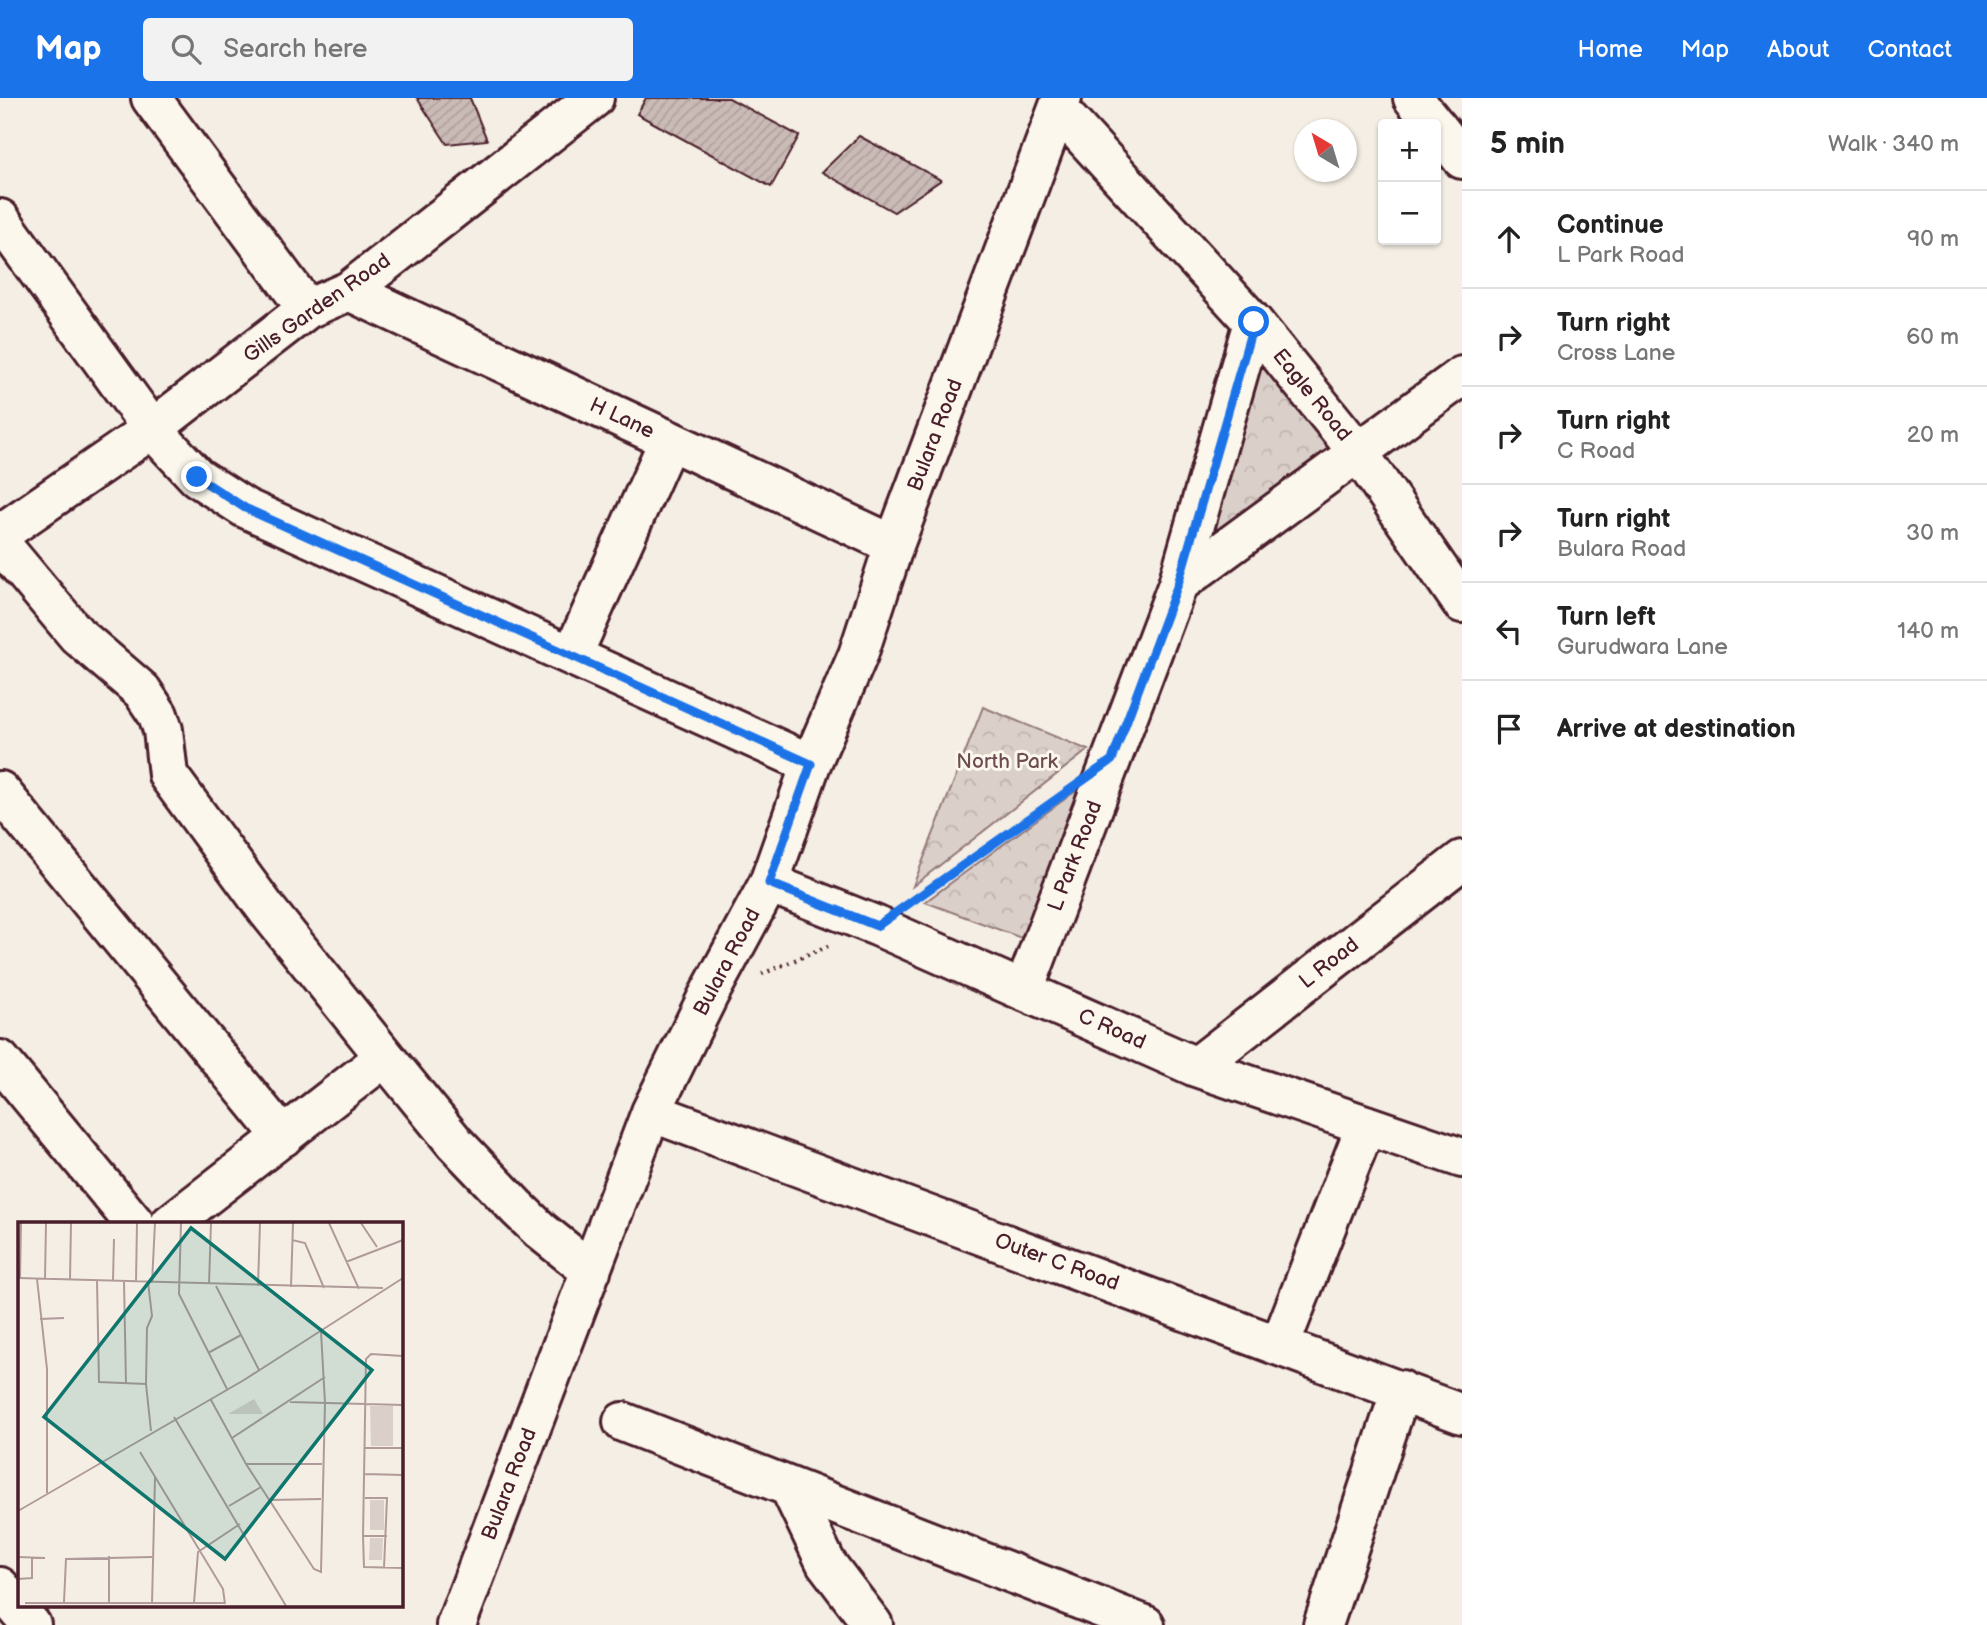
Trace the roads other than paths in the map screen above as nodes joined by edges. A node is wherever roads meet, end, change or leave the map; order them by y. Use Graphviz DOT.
graph roads {
  1 [pos="151,98"];
  2 [pos="594,98"];
  3 [pos="1413,98"];
  4 [pos="1060,104"];
  5 [pos="548,111"];
  6 [pos="1430,119"];
  7 [pos="1441,133"];
  8 [pos="1462,159"];
  9 [pos="0,219"];
  10 [pos="349,291"];
  11 [pos="307,309"];
  12 [pos="1254,322"];
  13 [pos="1462,376"];
  14 [pos="152,429"];
  15 [pos="669,440"];
  16 [pos="1358,452"];
  17 [pos="4,525"];
  18 [pos="894,545"];
  19 [pos="1178,584"];
  20 [pos="1462,603"];
  21 [pos="572,656"];
  22 [pos="811,764"];
  23 [pos="0,791"];
  24 [pos="1462,860"];
  25 [pos="769,883"];
  26 [pos="1024,990"];
  27 [pos="385,1057"];
  28 [pos="0,1060"];
  29 [pos="1196,1067"];
  30 [pos="651,1111"];
  31 [pos="1366,1125"];
  32 [pos="283,1137"];
  33 [pos="1461,1156"];
  34 [pos="133,1222"];
  35 [pos="173,1222"];
  36 [pos="590,1271"];
  37 [pos="1280,1345"];
  38 [pos="1401,1390"];
  39 [pos="1462,1414"];
  40 [pos="623,1422"];
  41 [pos="790,1488"];
  42 [pos="0,1587"];
  43 [pos="31,1625"];
  44 [pos="456,1625"];
  45 [pos="873,1625"];
  46 [pos="1145,1625"];
  47 [pos="1324,1625"];
  1 -- 11 [label="street"];
  2 -- 5 [label="street, Gills Garden Road"];
  3 -- 6 [label="street"];
  4 -- 12 [label="street, Eagle Road"];
  4 -- 18 [label="street, Bulara Road"];
  5 -- 10 [label="street, Gills Garden Road"];
  7 -- 8 [label="street"];
  9 -- 14 [label="street"];
  10 -- 11 [label="street, Gills Garden Road"];
  10 -- 15 [label="street, H Lane"];
  11 -- 14 [label="street, Gills Garden Road"];
  12 -- 16 [label="street, Eagle Road"];
  12 -- 19 [label="street, L Park Road"];
  13 -- 16 [label="street"];
  14 -- 17 [label="street, Gills Garden Road"];
  14 -- 21 [label="street"];
  15 -- 18 [label="street, H Lane"];
  15 -- 21 [label="street"];
  16 -- 19 [label="street"];
  16 -- 20 [label="street, Eagle Road"];
  17 -- 27 [label="street"];
  18 -- 22 [label="street, Bulara Road"];
  19 -- 26 [label="street, L Park Road"];
  21 -- 22 [label="street"];
  22 -- 25 [label="street, Bulara Road"];
  23 -- 32 [label="street"];
  24 -- 29 [label="street, L Road"];
  25 -- 26 [label="street, C Road"];
  25 -- 30 [label="street, Bulara Road"];
  26 -- 29 [label="street, C Road"];
  27 -- 32 [label="street"];
  27 -- 36 [label="street"];
  28 -- 34 [label="street"];
  29 -- 31 [label="street, C Road"];
  30 -- 36 [label="street, Bulara Road"];
  30 -- 37 [label="street, Outer C Road"];
  31 -- 33 [label="street, C Road"];
  31 -- 37 [label="street"];
  32 -- 35 [label="street"];
  36 -- 44 [label="street, Bulara Road"];
  37 -- 38 [label="street, Outer C Road"];
  38 -- 39 [label="street, Outer C Road"];
  38 -- 47 [label="street"];
  40 -- 41 [label="street"];
  41 -- 45 [label="street"];
  41 -- 46 [label="street"];
  42 -- 43 [label="street"];
}
